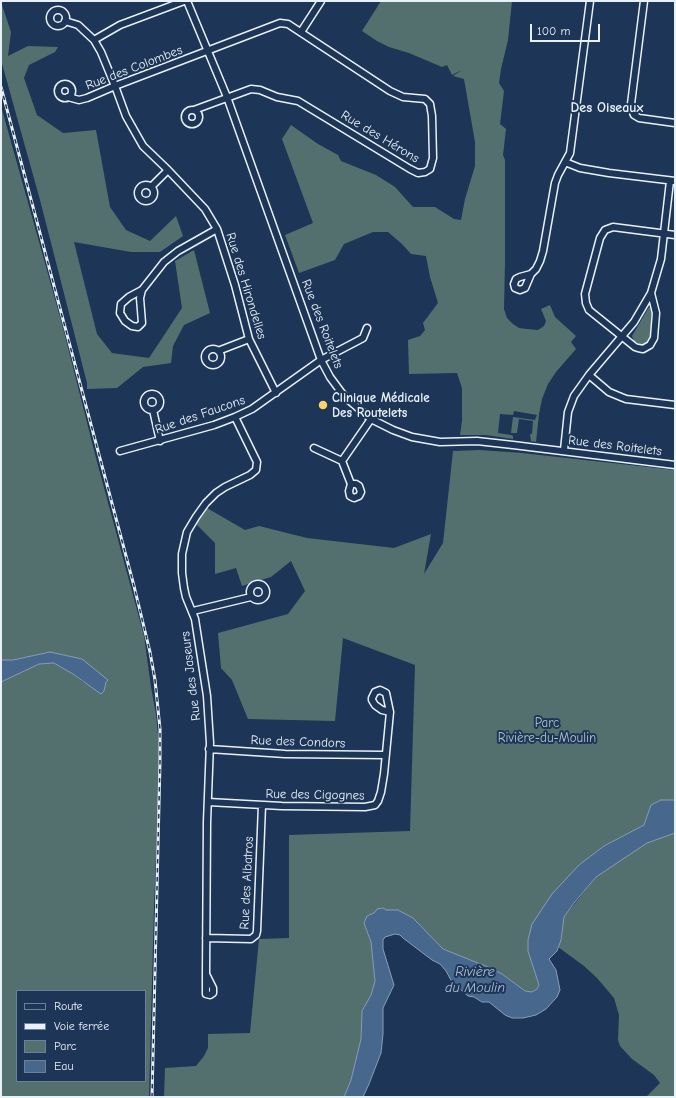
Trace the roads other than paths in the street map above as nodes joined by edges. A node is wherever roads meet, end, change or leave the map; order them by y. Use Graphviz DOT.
graph roads {
  1 [pos="184,1"];
  2 [pos="187,1"];
  3 [pos="321,1"];
  4 [pos="590,1"];
  5 [pos="644,1"];
  6 [pos="65,21"];
  7 [pos="301,32"];
  8 [pos="94,40"];
  9 [pos="208,51"];
  10 [pos="115,86"];
  11 [pos="68,97"];
  12 [pos="227,97"];
  13 [pos="194,110"];
  14 [pos="675,124"];
  15 [pos="565,162"];
  16 [pos="168,170"];
  17 [pos="672,181"];
  18 [pos="150,187"];
  19 [pos="217,229"];
  20 [pos="664,234"];
  21 [pos="675,235"];
  22 [pos="531,274"];
  23 [pos="142,290"];
  24 [pos="651,294"];
  25 [pos="367,328"];
  26 [pos="622,337"];
  27 [pos="249,339"];
  28 [pos="218,351"];
  29 [pos="322,360"];
  30 [pos="589,375"];
  31 [pos="276,393"];
  32 [pos="675,405"];
  33 [pos="153,410"];
  34 [pos="235,417"];
  35 [pos="371,419"];
  36 [pos="160,441"];
  37 [pos="314,448"];
  38 [pos="564,450"];
  39 [pos="120,451"];
  40 [pos="342,461"];
  41 [pos="675,465"];
  42 [pos="351,484"];
  43 [pos="252,597"];
  44 [pos="193,611"];
  45 [pos="390,712"];
  46 [pos="209,749"];
  47 [pos="385,755"];
  48 [pos="208,802"];
  49 [pos="262,805"];
  50 [pos="206,938"];
  51 [pos="206,974"];
  1 -- 8 [label="street"];
  2 -- 9 [label="street, Rue des Roitelets"];
  3 -- 7 [label="street"];
  4 -- 15 [label="street"];
  5 -- 14 [label="street"];
  6 -- 8 [label="street, Rue des Hirondelles"];
  7 -- 9 [label="street, Rue des Hérons"];
  7 -- 12 [label="street, Rue des Hérons"];
  8 -- 10 [label="street, Rue des Hirondelles"];
  9 -- 10 [label="street, Rue des Colombes"];
  9 -- 12 [label="street, Rue des Roitelets"];
  10 -- 11 [label="street, Rue des Colombes"];
  10 -- 16 [label="street, Rue des Hirondelles"];
  12 -- 13 [label="street"];
  12 -- 29 [label="street, Rue des Roitelets"];
  15 -- 17 [label="street"];
  15 -- 22 [label="street"];
  16 -- 18 [label="street"];
  16 -- 19 [label="street, Rue des Hirondelles"];
  17 -- 20 [label="street"];
  19 -- 23 [label="street"];
  19 -- 27 [label="street, Rue des Hirondelles"];
  20 -- 21 [label="street"];
  20 -- 24 [label="street"];
  20 -- 26 [label="street"];
  23 -- 23 [label="street"];
  24 -- 26 [label="street"];
  24 -- 26 [label="street"];
  25 -- 29 [label="street, Rue des Faucons"];
  26 -- 30 [label="street"];
  27 -- 28 [label="street"];
  27 -- 31 [label="street, Rue des Hirondelles"];
  29 -- 31 [label="street, Rue des Faucons"];
  29 -- 35 [label="street, Rue des Roitelets"];
  30 -- 32 [label="street"];
  30 -- 38 [label="street"];
  31 -- 34 [label="street, Rue des Faucons"];
  33 -- 36 [label="street"];
  34 -- 36 [label="street, Rue des Faucons"];
  34 -- 44 [label="street, Rue des Jaseurs"];
  35 -- 38 [label="street, Rue des Roitelets"];
  35 -- 40 [label="street"];
  36 -- 39 [label="street, Rue des Faucons"];
  37 -- 40 [label="street"];
  38 -- 41 [label="street, Rue des Roitelets"];
  40 -- 42 [label="street"];
  43 -- 44 [label="street"];
  44 -- 46 [label="street, Rue des Jaseurs"];
  45 -- 47 [label="street, Rue des Cigognes"];
  46 -- 47 [label="street, Rue des Condors"];
  46 -- 48 [label="street, Rue des Jaseurs"];
  47 -- 49 [label="street, Rue des Cigognes"];
  48 -- 49 [label="street, Rue des Cigognes"];
  48 -- 50 [label="street, Rue des Jaseurs"];
  49 -- 50 [label="street, Rue des Albatros"];
  50 -- 51 [label="street, Rue des Jaseurs"];
}
